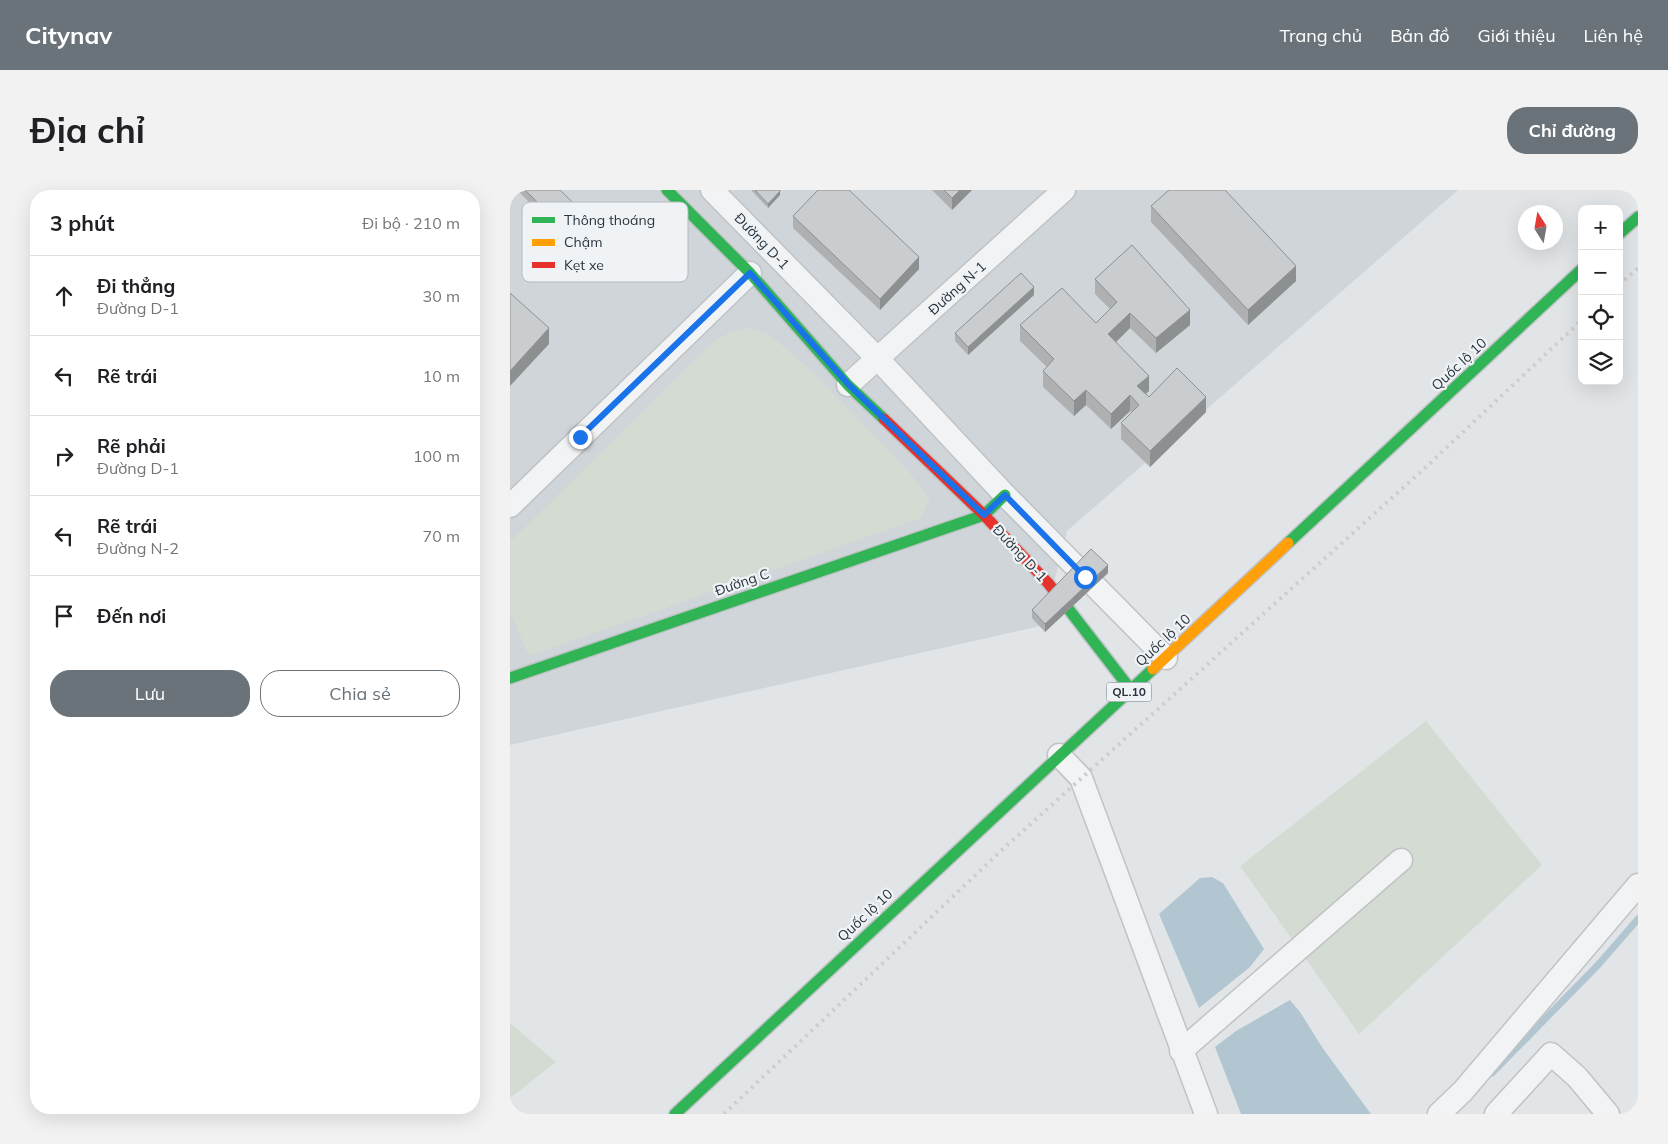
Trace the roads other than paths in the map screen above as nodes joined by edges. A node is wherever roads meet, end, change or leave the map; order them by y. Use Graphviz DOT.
graph roads {
  1 [pos="667,190"];
  2 [pos="712,190"];
  3 [pos="1064,190"];
  4 [pos="679,202"];
  5 [pos="688,211"];
  6 [pos="1638,217"];
  7 [pos="1623,230"];
  8 [pos="750,273"];
  9 [pos="1578,273"];
  10 [pos="878,359"];
  11 [pos="848,384"];
  12 [pos="1005,495"];
  13 [pos="510,506"];
  14 [pos="984,515"];
  15 [pos="1166,658"];
  16 [pos="510,678"];
  17 [pos="1131,690"];
  18 [pos="1059,755"];
  19 [pos="1401,860"];
  20 [pos="1638,885"];
  21 [pos="1182,1051"];
  22 [pos="675,1114"];
  23 [pos="1206,1114"];
  24 [pos="1439,1114"];
  25 [pos="1496,1114"];
  26 [pos="1608,1114"];
  1 -- 4 [label="main road, Đường D-1"];
  2 -- 10 [label="street, Đường D-1"];
  3 -- 10 [label="street, Đường N-1"];
  5 -- 8 [label="main road, Đường D-1"];
  6 -- 7 [label="main road"];
  8 -- 11 [label="main road, Đường D-1"];
  8 -- 13 [label="street"];
  9 -- 15 [label="main road, Quốc lộ 10 / QL.10"];
  10 -- 11 [label="street, Đường N-1"];
  10 -- 12 [label="street, Đường D-1"];
  11 -- 14 [label="main road, Đường D-1"];
  12 -- 14 [label="main road"];
  12 -- 15 [label="street, Đường D-1"];
  14 -- 16 [label="main road, Đường C"];
  14 -- 17 [label="main road, Đường D-1"];
  15 -- 17 [label="main road, Quốc lộ 10 / QL.10"];
  17 -- 18 [label="main road, Quốc lộ 10 / QL.10"];
  18 -- 21 [label="street"];
  18 -- 22 [label="main road, Quốc lộ 10 / QL.10"];
  19 -- 21 [label="street"];
  20 -- 24 [label="street"];
  21 -- 23 [label="street"];
  25 -- 26 [label="street"];
}
